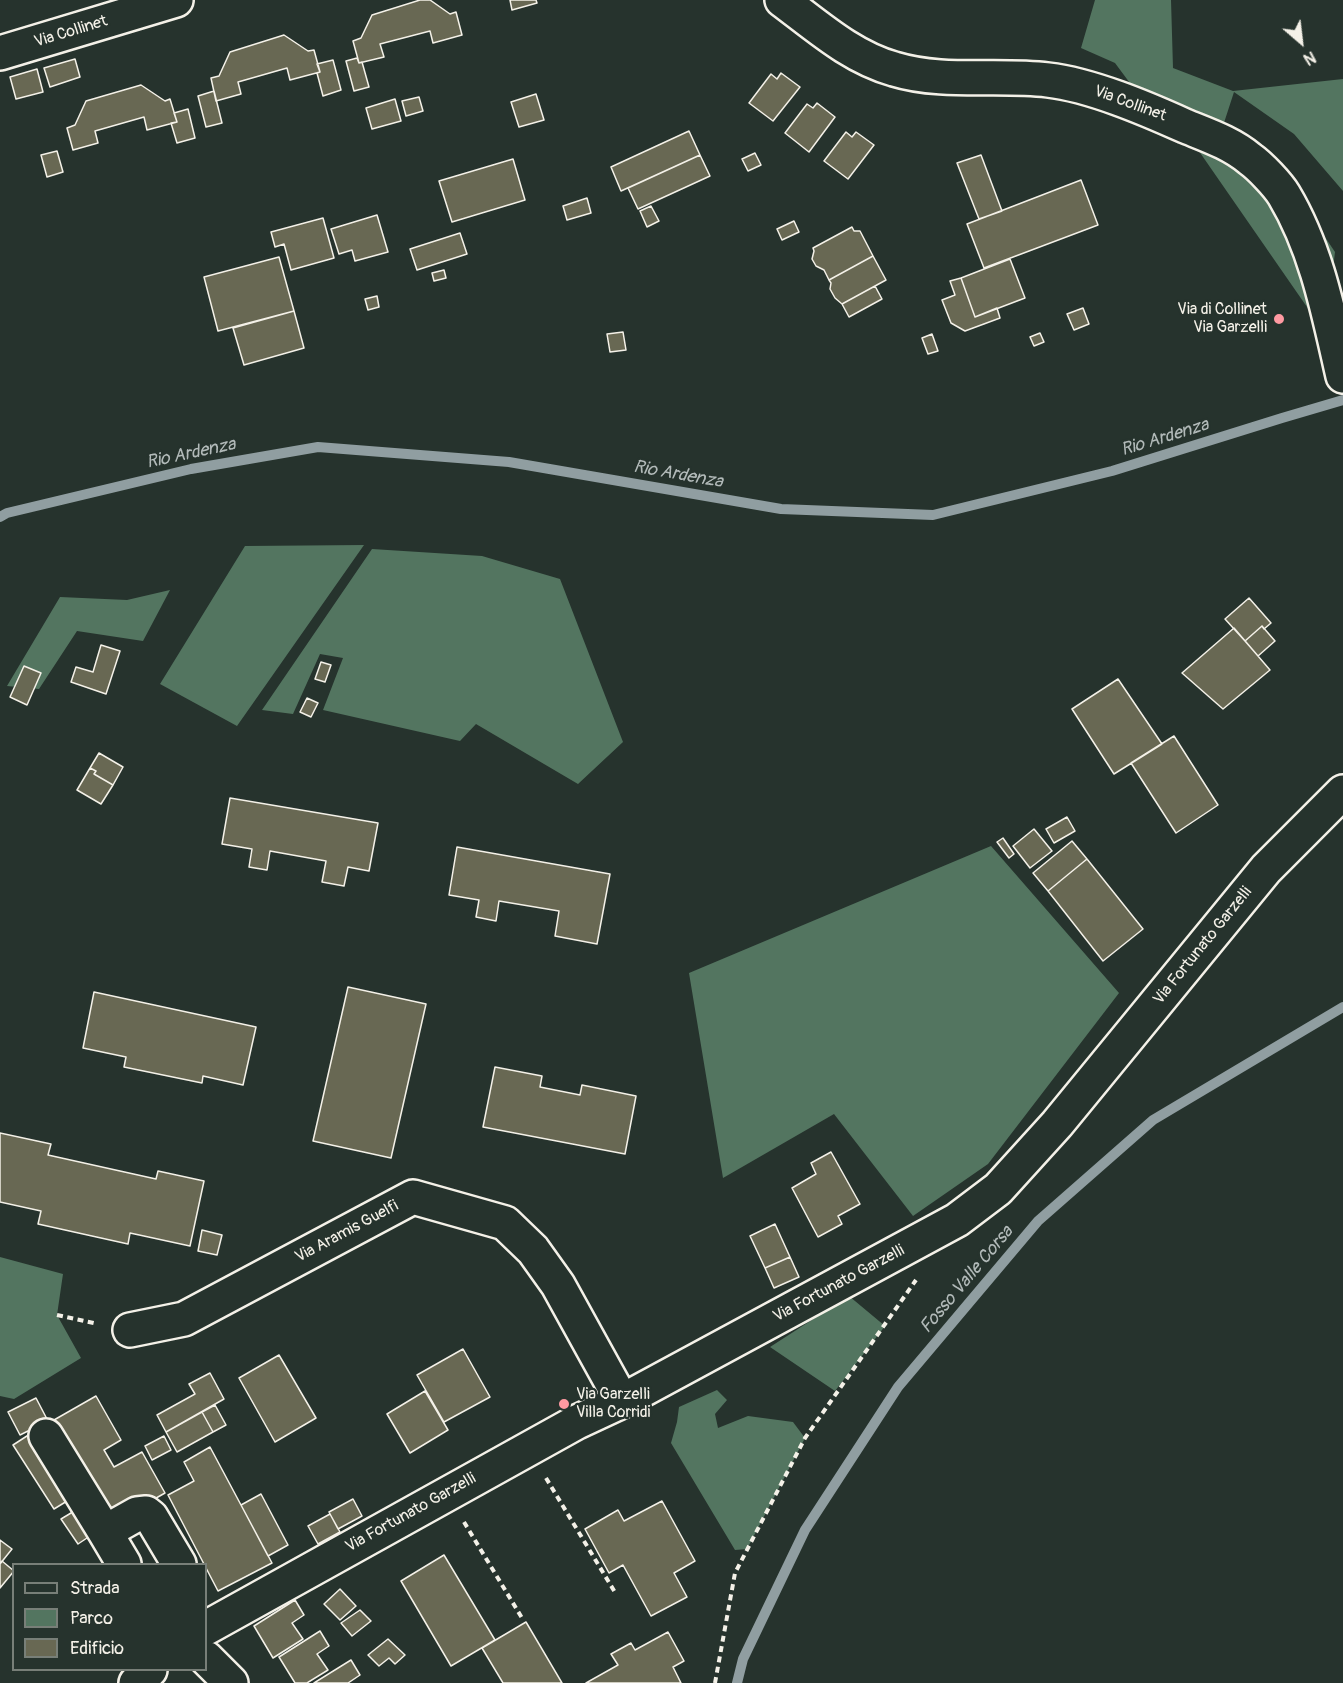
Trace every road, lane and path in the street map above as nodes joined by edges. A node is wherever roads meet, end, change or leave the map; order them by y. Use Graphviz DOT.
graph roads {
  1 [pos="176,0"];
  2 [pos="782,0"];
  3 [pos="0,53"];
  4 [pos="1340,365"];
  5 [pos="1343,792"];
  6 [pos="918,1278"];
  7 [pos="57,1315"];
  8 [pos="130,1330"];
  9 [pos="622,1401"];
  10 [pos="45,1436"];
  11 [pos="529,1449"];
  12 [pos="447,1493"];
  13 [pos="105,1532"];
  14 [pos="123,1563"];
  15 [pos="178,1563"];
  16 [pos="616,1594"];
  17 [pos="522,1618"];
  18 [pos="208,1621"];
  19 [pos="207,1659"];
  20 [pos="149,1671"];
  21 [pos="136,1683"];
  22 [pos="231,1683"];
  23 [pos="715,1683"];
  1 -- 3 [label="street, Via Collinet"];
  2 -- 4 [label="street, Via Collinet"];
  5 -- 9 [label="street, Via Fortunato Garzelli"];
  6 -- 23 [label="path"];
  7 -- 8 [label="path"];
  8 -- 9 [label="street, Via Aramis Guelfi"];
  9 -- 11 [label="street, Via Fortunato Garzelli"];
  10 -- 13 [label="street"];
  11 -- 12 [label="street, Via Fortunato Garzelli"];
  11 -- 16 [label="path"];
  12 -- 17 [label="path"];
  12 -- 18 [label="street, Via Fortunato Garzelli"];
  13 -- 14 [label="street"];
  13 -- 15 [label="street"];
  19 -- 22 [label="street"];
  20 -- 21 [label="street"];
}
